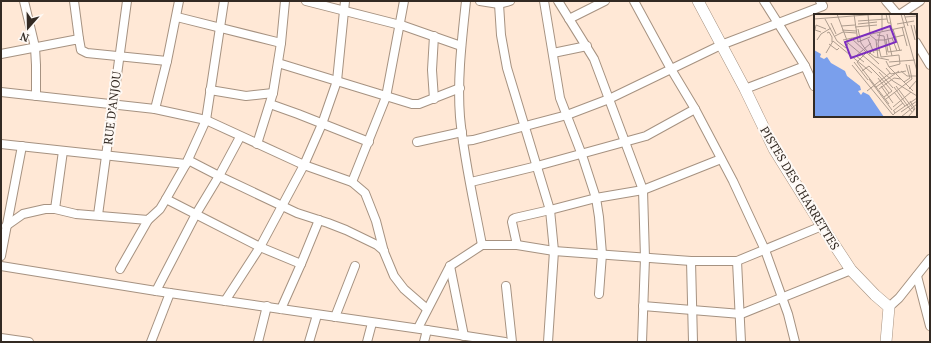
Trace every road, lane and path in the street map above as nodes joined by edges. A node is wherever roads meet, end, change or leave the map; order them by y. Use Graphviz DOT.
graph roads {
  1 [pos="24,1"];
  2 [pos="74,1"];
  3 [pos="127,1"];
  4 [pos="179,1"];
  5 [pos="224,1"];
  6 [pos="285,1"];
  7 [pos="306,1"];
  8 [pos="345,1"];
  9 [pos="404,1"];
  10 [pos="466,1"];
  11 [pos="480,1"];
  12 [pos="510,1"];
  13 [pos="544,1"];
  14 [pos="558,1"];
  15 [pos="605,1"];
  16 [pos="634,1"];
  17 [pos="698,1"];
  18 [pos="764,1"];
  19 [pos="820,1"];
  20 [pos="886,1"];
  21 [pos="920,1"];
  22 [pos="499,4"];
  23 [pos="344,11"];
  24 [pos="897,14"];
  25 [pos="900,14"];
  26 [pos="177,17"];
  27 [pos="569,19"];
  28 [pos="778,22"];
  29 [pos="400,25"];
  30 [pos="219,28"];
  31 [pos="434,36"];
  32 [pos="79,39"];
  33 [pos="281,43"];
  34 [pos="917,44"];
  35 [pos="722,45"];
  36 [pos="461,46"];
  37 [pos="587,46"];
  38 [pos="35,47"];
  39 [pos="553,53"];
  40 [pos="1,54"];
  41 [pos="119,57"];
  42 [pos="167,61"];
  43 [pos="278,63"];
  44 [pos="930,65"];
  45 [pos="805,66"];
  46 [pos="671,69"];
  47 [pos="337,81"];
  48 [pos="814,86"];
  49 [pos="460,88"];
  50 [pos="745,89"];
  51 [pos="210,90"];
  52 [pos="1,92"];
  53 [pos="273,94"];
  54 [pos="36,96"];
  55 [pos="386,97"];
  56 [pos="434,99"];
  57 [pos="609,99"];
  58 [pos="114,104"];
  59 [pos="270,104"];
  60 [pos="155,109"];
  61 [pos="695,109"];
  62 [pos="567,115"];
  63 [pos="206,120"];
  64 [pos="322,124"];
  65 [pos="524,126"];
  66 [pos="462,132"];
  67 [pos="240,137"];
  68 [pos="463,141"];
  69 [pos="369,142"];
  70 [pos="417,142"];
  71 [pos="624,143"];
  72 [pos="1,144"];
  73 [pos="257,144"];
  74 [pos="22,146"];
  75 [pos="63,151"];
  76 [pos="106,155"];
  77 [pos="582,155"];
  78 [pos="721,160"];
  79 [pos="187,162"];
  80 [pos="304,165"];
  81 [pos="537,166"];
  82 [pos="219,176"];
  83 [pos="352,182"];
  84 [pos="471,182"];
  85 [pos="643,190"];
  86 [pos="596,198"];
  87 [pos="166,199"];
  88 [pos="282,205"];
  89 [pos="55,209"];
  90 [pos="550,210"];
  91 [pos="196,214"];
  92 [pos="98,215"];
  93 [pos="148,220"];
  94 [pos="318,220"];
  95 [pos="6,226"];
  96 [pos="822,226"];
  97 [pos="482,244"];
  98 [pos="517,245"];
  99 [pos="260,247"];
  100 [pos="765,250"];
  101 [pos="554,251"];
  102 [pos="384,252"];
  103 [pos="602,254"];
  104 [pos="1,256"];
  105 [pos="645,258"];
  106 [pos="930,259"];
  107 [pos="737,260"];
  108 [pos="691,261"];
  109 [pos="301,264"];
  110 [pos="1,266"];
  111 [pos="355,266"];
  112 [pos="450,266"];
  113 [pos="120,268"];
  114 [pos="851,270"];
  115 [pos="916,276"];
  116 [pos="506,286"];
  117 [pos="156,292"];
  118 [pos="170,293"];
  119 [pos="600,294"];
  120 [pos="782,297"];
  121 [pos="225,301"];
  122 [pos="267,306"];
  123 [pos="643,306"];
  124 [pos="889,307"];
  125 [pos="281,309"];
  126 [pos="427,309"];
  127 [pos="692,310"];
  128 [pos="741,314"];
  129 [pos="317,315"];
  130 [pos="335,317"];
  131 [pos="372,323"];
  132 [pos="930,326"];
  133 [pos="418,328"];
  134 [pos="427,330"];
  135 [pos="464,336"];
  136 [pos="1,338"];
  137 [pos="477,340"];
  138 [pos="29,342"];
  139 [pos="151,342"];
  140 [pos="258,342"];
  141 [pos="309,342"];
  142 [pos="367,342"];
  143 [pos="424,342"];
  144 [pos="505,342"];
  145 [pos="512,342"];
  146 [pos="548,342"];
  147 [pos="642,342"];
  148 [pos="694,342"];
  149 [pos="741,342"];
  150 [pos="794,342"];
  151 [pos="886,342"];
  1 -- 38 [label="street"];
  2 -- 32 [label="street"];
  3 -- 41 [label="street, RUE D’ANJOU"];
  4 -- 26 [label="street"];
  5 -- 30 [label="street"];
  6 -- 33 [label="street"];
  7 -- 23 [label="street"];
  8 -- 23 [label="street"];
  9 -- 29 [label="street"];
  10 -- 36 [label="street"];
  11 -- 22 [label="street"];
  12 -- 22 [label="street"];
  13 -- 39 [label="street"];
  14 -- 27 [label="street"];
  15 -- 27 [label="street"];
  16 -- 46 [label="street"];
  17 -- 35 [label="main road, PISTES DES CHARRETTES"];
  18 -- 28 [label="street"];
  19 -- 28 [label="street"];
  20 -- 24 [label="street"];
  21 -- 25 [label="street"];
  22 -- 65 [label="street"];
  23 -- 29 [label="street"];
  23 -- 47 [label="street"];
  26 -- 30 [label="street"];
  26 -- 42 [label="street"];
  27 -- 37 [label="street"];
  28 -- 35 [label="street"];
  28 -- 45 [label="street"];
  29 -- 31 [label="street"];
  29 -- 55 [label="street"];
  30 -- 33 [label="street"];
  30 -- 51 [label="street"];
  31 -- 36 [label="street"];
  31 -- 56 [label="street"];
  32 -- 38 [label="street"];
  32 -- 41 [label="street"];
  33 -- 43 [label="street"];
  34 -- 44 [label="street"];
  35 -- 46 [label="street"];
  35 -- 50 [label="main road, PISTES DES CHARRETTES"];
  36 -- 49 [label="street"];
  37 -- 39 [label="street"];
  37 -- 57 [label="street"];
  38 -- 40 [label="street"];
  38 -- 54 [label="street"];
  39 -- 62 [label="street"];
  41 -- 42 [label="street"];
  41 -- 58 [label="street, RUE D’ANJOU"];
  42 -- 60 [label="street"];
  43 -- 47 [label="street"];
  43 -- 53 [label="street"];
  45 -- 48 [label="street"];
  45 -- 50 [label="street"];
  46 -- 57 [label="street"];
  46 -- 61 [label="street"];
  47 -- 55 [label="street"];
  47 -- 64 [label="street"];
  49 -- 56 [label="street"];
  49 -- 66 [label="street"];
  50 -- 96 [label="main road, PISTES DES CHARRETTES"];
  51 -- 53 [label="street"];
  51 -- 63 [label="street"];
  52 -- 54 [label="street"];
  53 -- 59 [label="street"];
  54 -- 58 [label="street"];
  55 -- 56 [label="street"];
  55 -- 69 [label="street"];
  57 -- 62 [label="street"];
  57 -- 71 [label="street"];
  58 -- 60 [label="street"];
  58 -- 76 [label="street, RUE D’ANJOU"];
  59 -- 64 [label="street"];
  59 -- 73 [label="street"];
  60 -- 63 [label="street"];
  61 -- 71 [label="street"];
  61 -- 78 [label="street"];
  62 -- 65 [label="street"];
  62 -- 77 [label="street"];
  63 -- 67 [label="street"];
  63 -- 79 [label="street"];
  64 -- 69 [label="street"];
  64 -- 80 [label="street"];
  65 -- 68 [label="street"];
  65 -- 81 [label="street"];
  66 -- 68 [label="street"];
  66 -- 70 [label="street"];
  67 -- 73 [label="street"];
  67 -- 82 [label="street"];
  68 -- 84 [label="street"];
  69 -- 83 [label="street"];
  71 -- 77 [label="street"];
  71 -- 85 [label="street"];
  72 -- 74 [label="street"];
  73 -- 80 [label="street"];
  74 -- 75 [label="street"];
  74 -- 95 [label="street"];
  75 -- 76 [label="street"];
  75 -- 89 [label="street"];
  76 -- 79 [label="street"];
  76 -- 92 [label="street, RUE D’ANJOU"];
  77 -- 81 [label="street"];
  77 -- 86 [label="street"];
  78 -- 85 [label="street"];
  78 -- 100 [label="street"];
  79 -- 82 [label="street"];
  79 -- 87 [label="street"];
  80 -- 83 [label="street"];
  80 -- 88 [label="street"];
  81 -- 84 [label="street"];
  81 -- 90 [label="street"];
  82 -- 88 [label="street"];
  82 -- 91 [label="street"];
  83 -- 102 [label="street"];
  84 -- 97 [label="street"];
  85 -- 86 [label="street"];
  85 -- 105 [label="street"];
  86 -- 90 [label="street"];
  86 -- 103 [label="street"];
  87 -- 91 [label="street"];
  87 -- 93 [label="street"];
  88 -- 94 [label="street"];
  88 -- 99 [label="street"];
  89 -- 92 [label="street"];
  89 -- 95 [label="street"];
  90 -- 98 [label="street"];
  90 -- 101 [label="street"];
  91 -- 99 [label="street"];
  91 -- 117 [label="street"];
  92 -- 93 [label="street"];
  93 -- 113 [label="street"];
  94 -- 102 [label="street"];
  94 -- 109 [label="street"];
  95 -- 104 [label="street"];
  96 -- 100 [label="street"];
  96 -- 114 [label="main road, PISTES DES CHARRETTES"];
  97 -- 98 [label="street"];
  97 -- 112 [label="street"];
  98 -- 101 [label="street"];
  99 -- 109 [label="street"];
  99 -- 121 [label="street"];
  100 -- 107 [label="street"];
  100 -- 120 [label="street"];
  101 -- 103 [label="street"];
  101 -- 146 [label="street"];
  102 -- 126 [label="street"];
  103 -- 105 [label="street"];
  103 -- 119 [label="street"];
  105 -- 108 [label="street"];
  105 -- 123 [label="street"];
  106 -- 115 [label="street"];
  107 -- 108 [label="street"];
  107 -- 128 [label="street"];
  108 -- 127 [label="street"];
  109 -- 125 [label="street"];
  110 -- 117 [label="street"];
  111 -- 130 [label="street"];
  112 -- 126 [label="street"];
  112 -- 135 [label="street"];
  114 -- 120 [label="street"];
  114 -- 124 [label="main road, PISTES DES CHARRETTES"];
  115 -- 124 [label="street"];
  115 -- 132 [label="street"];
  116 -- 145 [label="street"];
  117 -- 118 [label="street"];
  118 -- 121 [label="street"];
  118 -- 139 [label="street"];
  120 -- 128 [label="street"];
  120 -- 150 [label="street"];
  121 -- 122 [label="street"];
  122 -- 125 [label="street"];
  122 -- 140 [label="street"];
  123 -- 127 [label="street"];
  123 -- 147 [label="street"];
  124 -- 151 [label="main road"];
  125 -- 129 [label="street"];
  126 -- 133 [label="street"];
  127 -- 128 [label="street"];
  127 -- 148 [label="street"];
  128 -- 149 [label="street"];
  129 -- 130 [label="street"];
  129 -- 141 [label="street"];
  130 -- 131 [label="street"];
  131 -- 133 [label="street"];
  131 -- 142 [label="street"];
  133 -- 134 [label="street"];
  134 -- 135 [label="street"];
  134 -- 143 [label="street"];
  135 -- 137 [label="street"];
  136 -- 138 [label="street"];
  137 -- 144 [label="street"];
}
